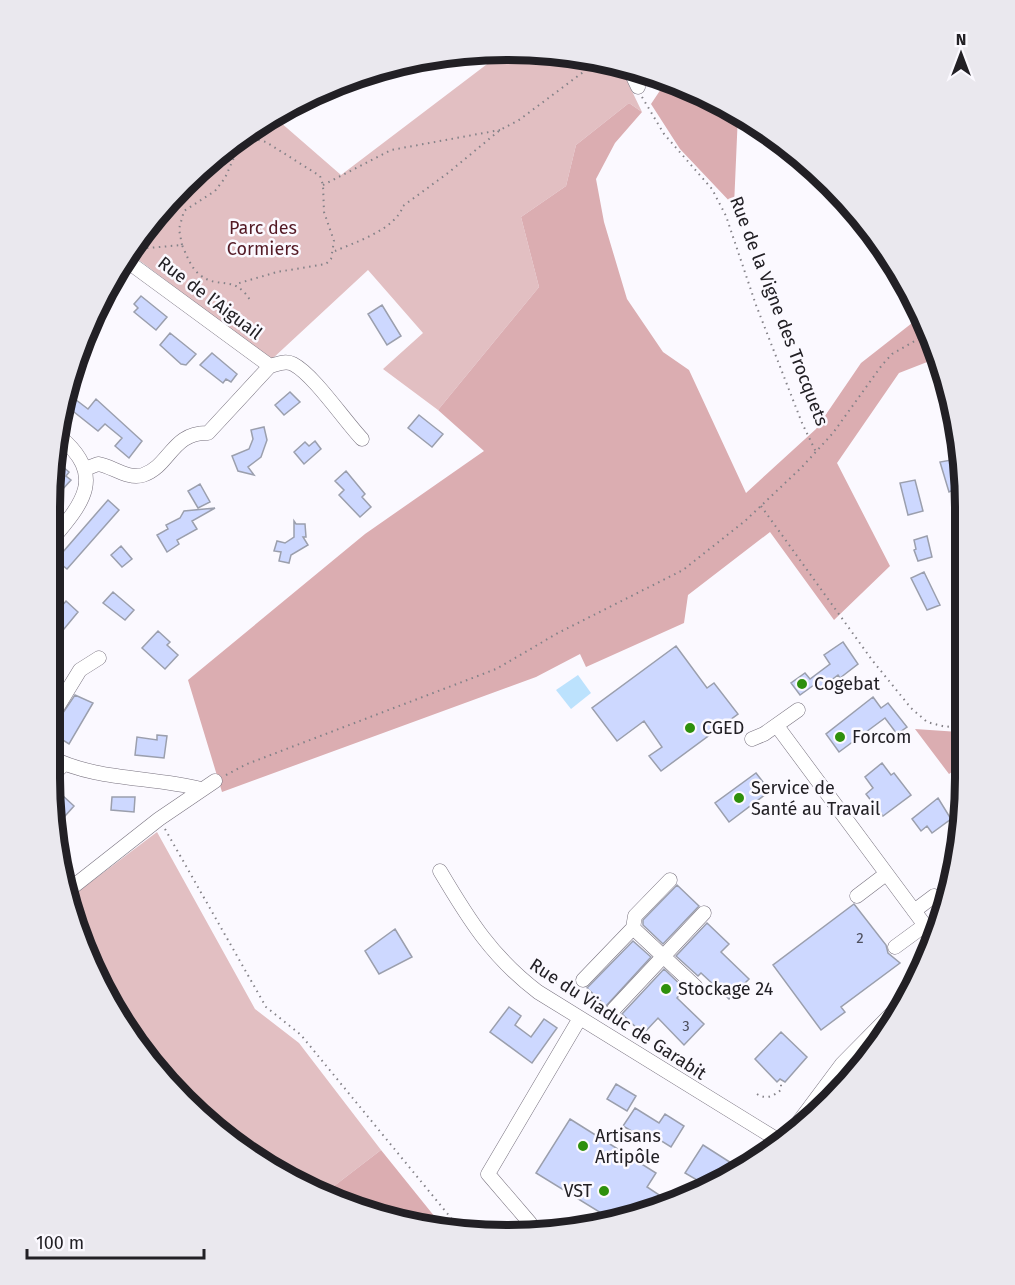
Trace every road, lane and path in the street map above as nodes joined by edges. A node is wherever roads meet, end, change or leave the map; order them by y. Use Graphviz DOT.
graph roads {
  1 [pos="588,68"];
  2 [pos="634,79"];
  3 [pos="638,87"];
  4 [pos="500,129"];
  5 [pos="255,139"];
  6 [pos="251,141"];
  7 [pos="236,151"];
  8 [pos="231,156"];
  9 [pos="232,159"];
  10 [pos="323,185"];
  11 [pos="183,245"];
  12 [pos="143,247"];
  13 [pos="335,251"];
  14 [pos="132,264"];
  15 [pos="236,284"];
  16 [pos="250,300"];
  17 [pos="921,337"];
  18 [pos="270,366"];
  19 [pos="362,439"];
  20 [pos="65,442"];
  21 [pos="816,452"];
  22 [pos="85,469"];
  23 [pos="761,507"];
  24 [pos="60,530"];
  25 [pos="99,658"];
  26 [pos="60,703"];
  27 [pos="793,714"];
  28 [pos="777,726"];
  29 [pos="955,726"];
  30 [pos="758,737"];
  31 [pos="60,762"];
  32 [pos="64,764"];
  33 [pos="60,768"];
  34 [pos="215,781"];
  35 [pos="201,789"];
  36 [pos="159,819"];
  37 [pos="441,871"];
  38 [pos="886,874"];
  39 [pos="670,880"];
  40 [pos="74,886"];
  41 [pos="857,896"];
  42 [pos="934,896"];
  43 [pos="914,911"];
  44 [pos="704,914"];
  45 [pos="925,926"];
  46 [pos="633,928"];
  47 [pos="928,930"];
  48 [pos="895,947"];
  49 [pos="663,956"];
  50 [pos="583,980"];
  51 [pos="696,987"];
  52 [pos="614,1009"];
  53 [pos="580,1018"];
  54 [pos="883,1021"];
  55 [pos="781,1081"];
  56 [pos="830,1088"];
  57 [pos="757,1094"];
  58 [pos="774,1137"];
  59 [pos="454,1222"];
  60 [pos="530,1223"];
  1 -- 4 [label="path"];
  2 -- 3 [label="street"];
  3 -- 21 [label="path, Rue de la Vigne des Trocquets"];
  4 -- 10 [label="path"];
  4 -- 13 [label="path"];
  5 -- 6 [label="path"];
  5 -- 10 [label="path"];
  7 -- 9 [label="path"];
  8 -- 9 [label="path"];
  9 -- 11 [label="path"];
  10 -- 13 [label="path"];
  11 -- 12 [label="path"];
  11 -- 15 [label="path"];
  13 -- 15 [label="path"];
  14 -- 18 [label="street, Rue de l’Aiguail"];
  15 -- 16 [label="path"];
  17 -- 21 [label="path"];
  18 -- 19 [label="street"];
  18 -- 22 [label="street"];
  20 -- 22 [label="street"];
  21 -- 23 [label="path"];
  22 -- 24 [label="street"];
  23 -- 29 [label="path"];
  23 -- 34 [label="path"];
  25 -- 26 [label="street"];
  27 -- 28 [label="street"];
  28 -- 30 [label="street"];
  28 -- 38 [label="street"];
  31 -- 32 [label="street"];
  32 -- 33 [label="street"];
  32 -- 35 [label="street"];
  34 -- 35 [label="street"];
  35 -- 36 [label="street"];
  36 -- 40 [label="street"];
  36 -- 59 [label="path"];
  37 -- 53 [label="street, Rue du Viaduc de Garabit"];
  38 -- 41 [label="street"];
  38 -- 43 [label="street"];
  39 -- 46 [label="street"];
  42 -- 43 [label="street"];
  43 -- 45 [label="street"];
  44 -- 49 [label="street"];
  45 -- 47 [label="street"];
  45 -- 48 [label="street"];
  46 -- 49 [label="street"];
  46 -- 50 [label="street"];
  49 -- 51 [label="street"];
  49 -- 52 [label="street"];
  53 -- 58 [label="street, Rue du Viaduc de Garabit"];
  53 -- 60 [label="street"];
  54 -- 56 [label="street"];
  55 -- 57 [label="path"];
}
